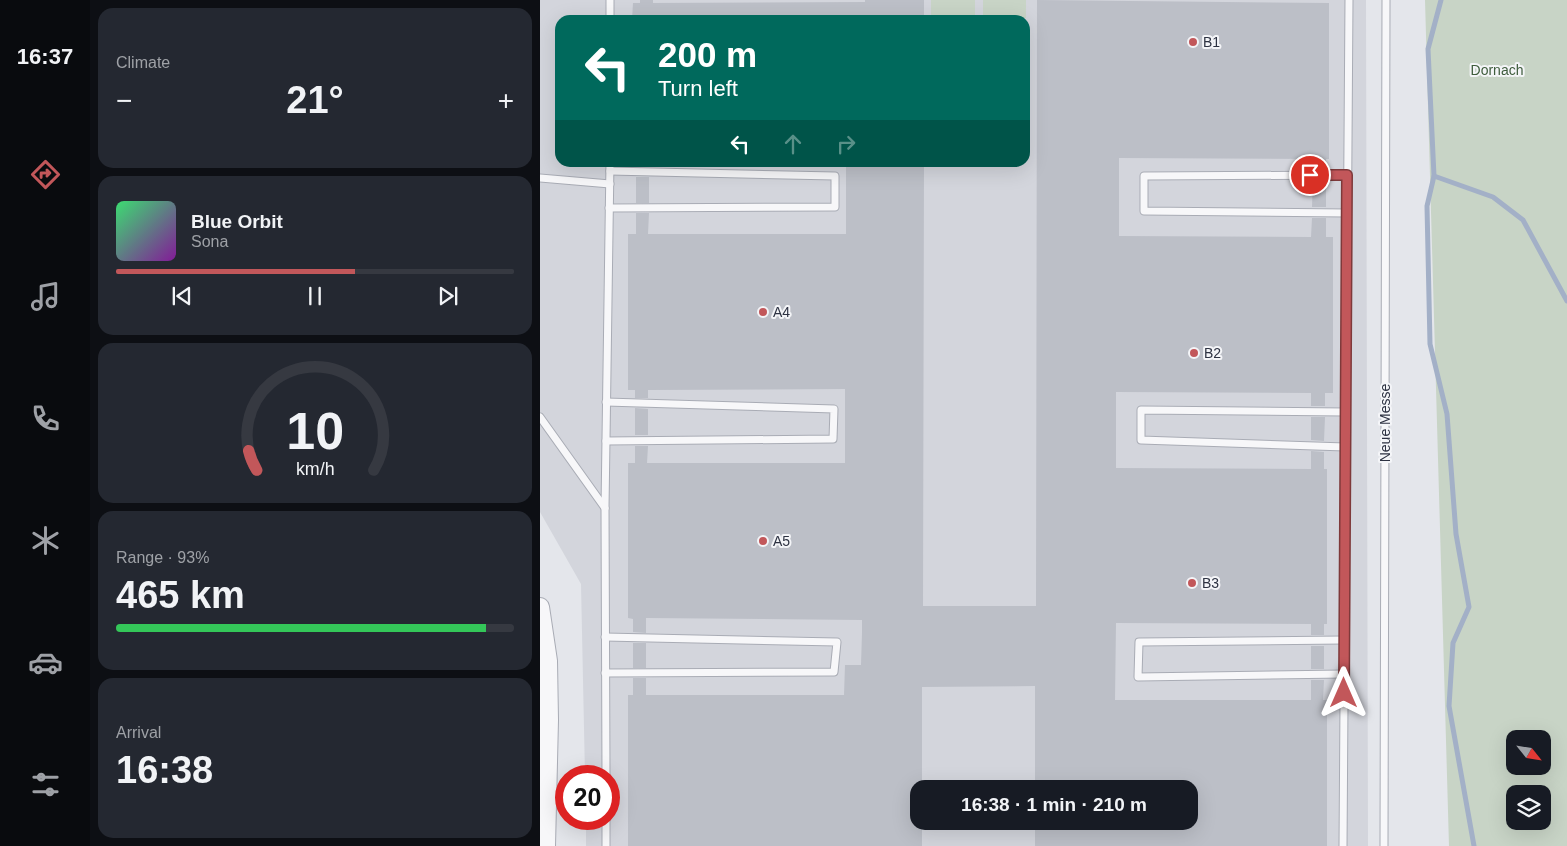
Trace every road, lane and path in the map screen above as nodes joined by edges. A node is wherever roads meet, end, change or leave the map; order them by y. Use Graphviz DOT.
graph roads {
  1 [pos="610,0"];
  2 [pos="1349,0"];
  3 [pos="1386,0"];
  4 [pos="610,15"];
  5 [pos="610,167"];
  6 [pos="610,171"];
  7 [pos="1347,175"];
  8 [pos="540,178"];
  9 [pos="610,184"];
  10 [pos="610,208"];
  11 [pos="1347,213"];
  12 [pos="606,402"];
  13 [pos="1345,412"];
  14 [pos="540,417"];
  15 [pos="606,441"];
  16 [pos="1345,447"];
  17 [pos="604,508"];
  18 [pos="540,607"];
  19 [pos="605,638"];
  20 [pos="1344,640"];
  21 [pos="605,673"];
  22 [pos="1344,674"];
  23 [pos="606,765"];
  24 [pos="606,830"];
  25 [pos="546,846"];
  26 [pos="606,846"];
  27 [pos="1343,846"];
  28 [pos="1384,846"];
  1 -- 4 [label="lane"];
  2 -- 7 [label="lane"];
  3 -- 28 [label="lane, Neue Messe"];
  5 -- 6 [label="lane"];
  6 -- 9 [label="lane"];
  6 -- 10 [label="lane"];
  7 -- 11 [label="lane"];
  7 -- 11 [label="lane"];
  8 -- 9 [label="lane"];
  9 -- 10 [label="lane"];
  10 -- 12 [label="lane"];
  11 -- 13 [label="lane"];
  12 -- 15 [label="lane"];
  12 -- 15 [label="lane"];
  13 -- 16 [label="lane"];
  13 -- 16 [label="lane"];
  14 -- 17 [label="lane"];
  15 -- 17 [label="lane"];
  16 -- 20 [label="lane"];
  17 -- 19 [label="lane"];
  18 -- 25 [label="street"];
  19 -- 21 [label="lane"];
  19 -- 21 [label="lane"];
  20 -- 22 [label="lane"];
  20 -- 22 [label="lane"];
  21 -- 23 [label="lane"];
  22 -- 27 [label="lane"];
  24 -- 26 [label="lane"];
}
